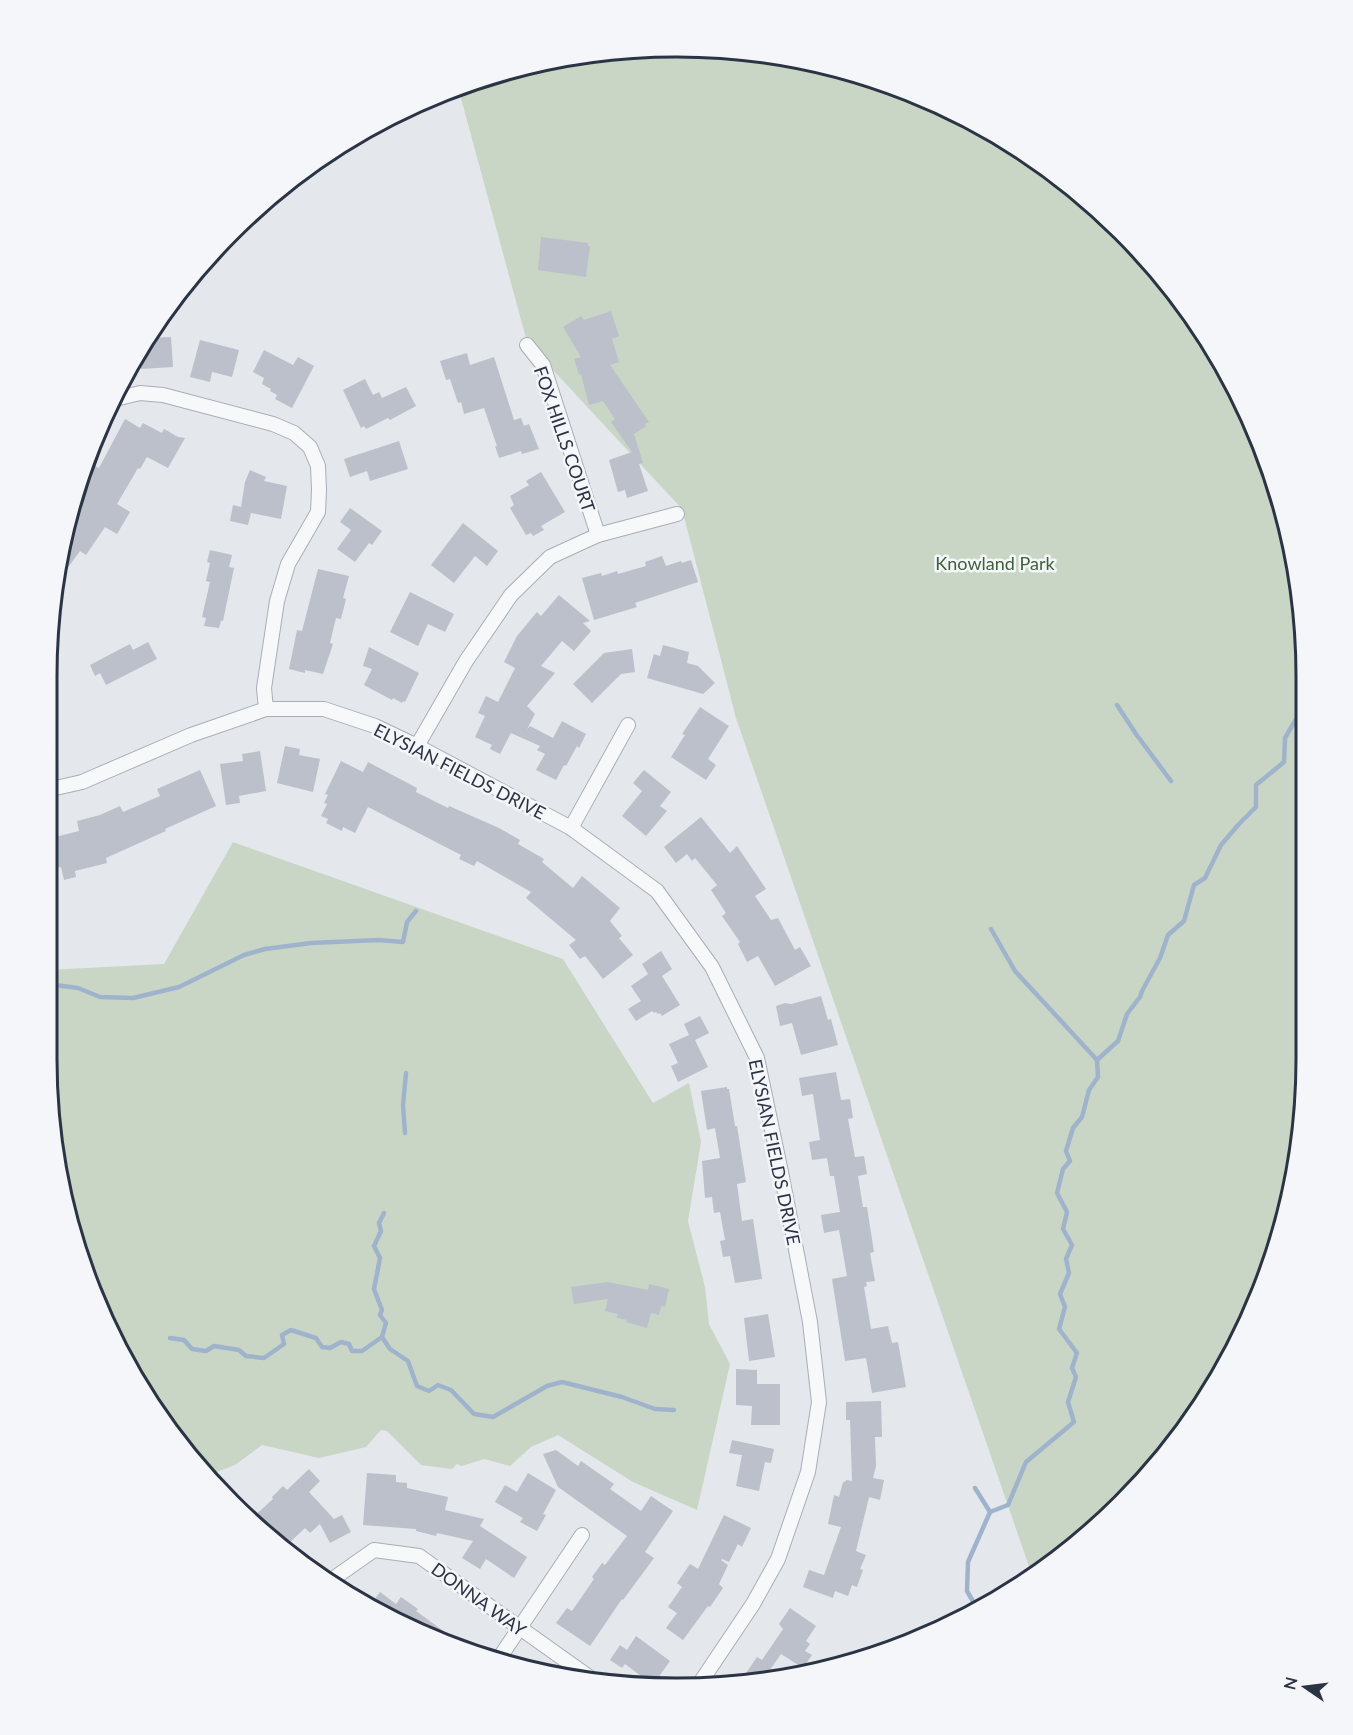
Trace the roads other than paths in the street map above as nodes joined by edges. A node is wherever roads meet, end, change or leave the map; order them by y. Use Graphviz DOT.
graph roads {
  1 [pos="527,345"];
  2 [pos="124,397"];
  3 [pos="678,514"];
  4 [pos="598,535"];
  5 [pos="266,709"];
  6 [pos="628,725"];
  7 [pos="417,746"];
  8 [pos="57,788"];
  9 [pos="571,828"];
  10 [pos="582,1535"];
  11 [pos="337,1577"];
  12 [pos="519,1628"];
  13 [pos="503,1653"];
  14 [pos="579,1670"];
  15 [pos="704,1677"];
  1 -- 4 [label="street, FOX HILLS COURT"];
  2 -- 5 [label="street"];
  3 -- 4 [label="street"];
  4 -- 7 [label="street"];
  5 -- 7 [label="street, ELYSIAN FIELDS DRIVE"];
  5 -- 8 [label="street, ELYSIAN FIELDS DRIVE"];
  6 -- 9 [label="street"];
  7 -- 9 [label="street, ELYSIAN FIELDS DRIVE"];
  9 -- 15 [label="street, ELYSIAN FIELDS DRIVE"];
  10 -- 12 [label="street"];
  11 -- 12 [label="street, DONNA WAY"];
  12 -- 13 [label="street"];
  12 -- 14 [label="street, DONNA WAY"];
}
